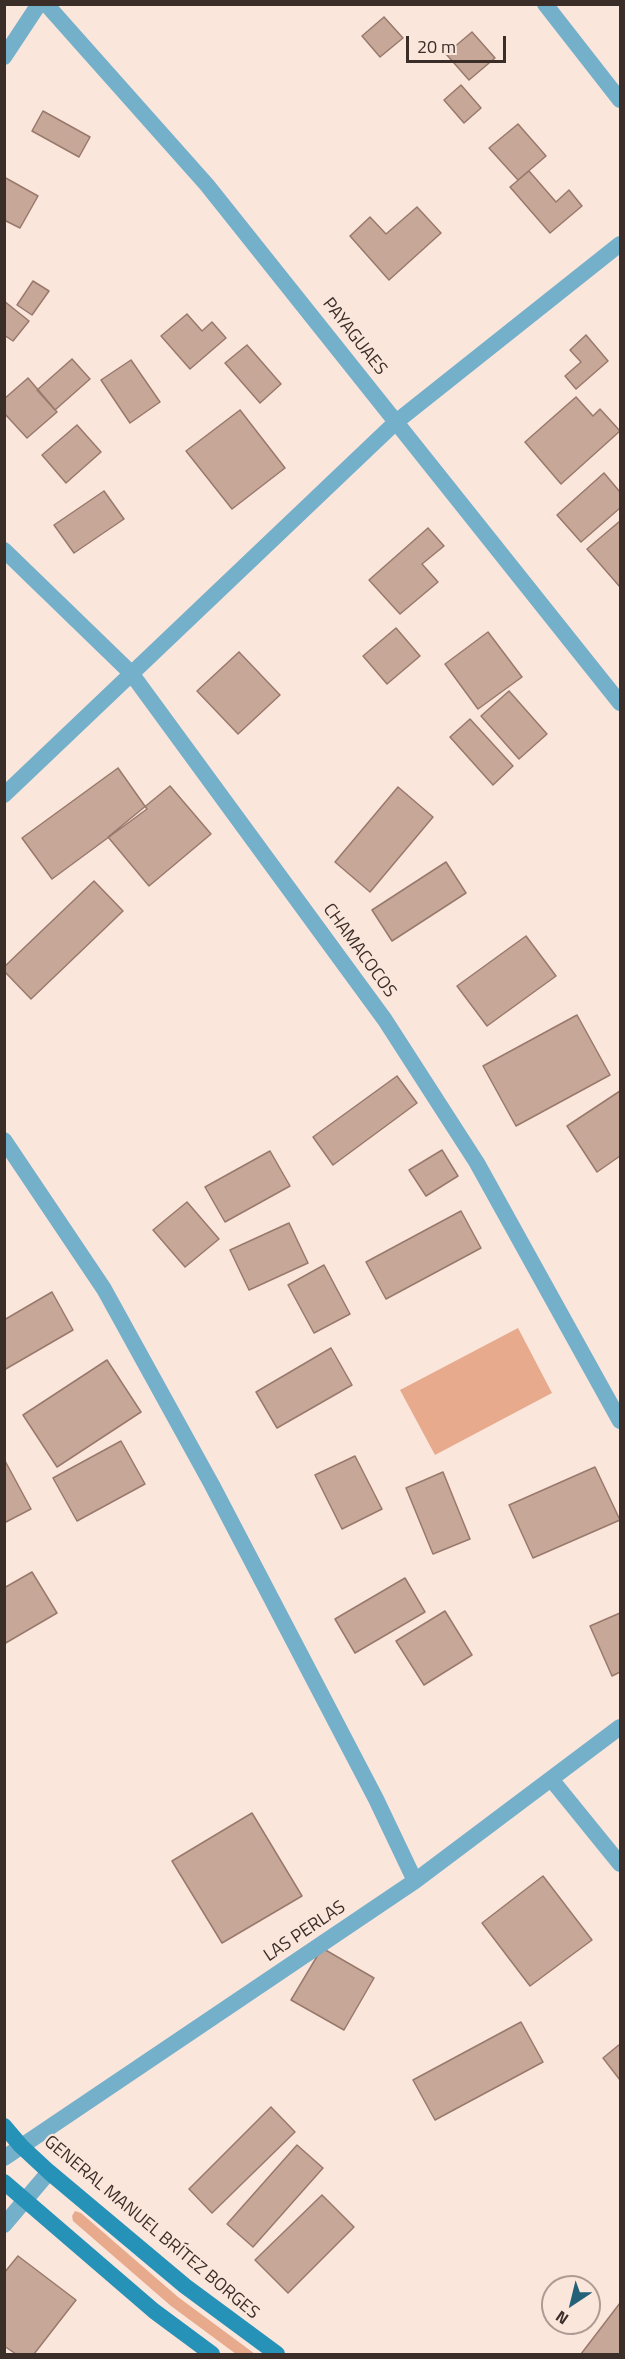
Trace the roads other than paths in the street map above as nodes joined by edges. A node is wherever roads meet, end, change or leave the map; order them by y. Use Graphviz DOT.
graph roads {
  1 [pos="39,4"];
  2 [pos="46,4"];
  3 [pos="545,4"];
  4 [pos="4,57"];
  5 [pos="621,100"];
  6 [pos="621,244"];
  7 [pos="396,422"];
  8 [pos="4,550"];
  9 [pos="131,673"];
  10 [pos="621,703"];
  11 [pos="4,795"];
  12 [pos="4,1140"];
  13 [pos="621,1421"];
  14 [pos="621,1727"];
  15 [pos="552,1779"];
  16 [pos="621,1864"];
  17 [pos="415,1881"];
  18 [pos="4,2126"];
  19 [pos="21,2146"];
  20 [pos="4,2158"];
  21 [pos="49,2172"];
  22 [pos="4,2182"];
  23 [pos="24,2200"];
  24 [pos="4,2225"];
  25 [pos="212,2355"];
  26 [pos="277,2355"];
  1 -- 4 [label="street"];
  2 -- 7 [label="street, PAYAGUAES"];
  3 -- 5 [label="street"];
  6 -- 7 [label="street"];
  7 -- 9 [label="street"];
  7 -- 10 [label="street, PAYAGUAES"];
  8 -- 9 [label="street, CHAMACOCOS"];
  9 -- 11 [label="street"];
  9 -- 13 [label="street, CHAMACOCOS"];
  12 -- 17 [label="street"];
  14 -- 15 [label="street, LAS PERLAS"];
  15 -- 16 [label="street"];
  15 -- 17 [label="street, LAS PERLAS"];
  17 -- 19 [label="street, LAS PERLAS"];
  18 -- 19 [label="main road, GENERAL MANUEL BRÍTEZ BORGES"];
  19 -- 20 [label="street, LAS PERLAS"];
  19 -- 21 [label="main road, GENERAL MANUEL BRÍTEZ BORGES"];
  21 -- 23 [label="street"];
  21 -- 26 [label="main road, GENERAL MANUEL BRÍTEZ BORGES"];
  22 -- 23 [label="main road"];
  23 -- 24 [label="street"];
  23 -- 25 [label="main road"];
}
